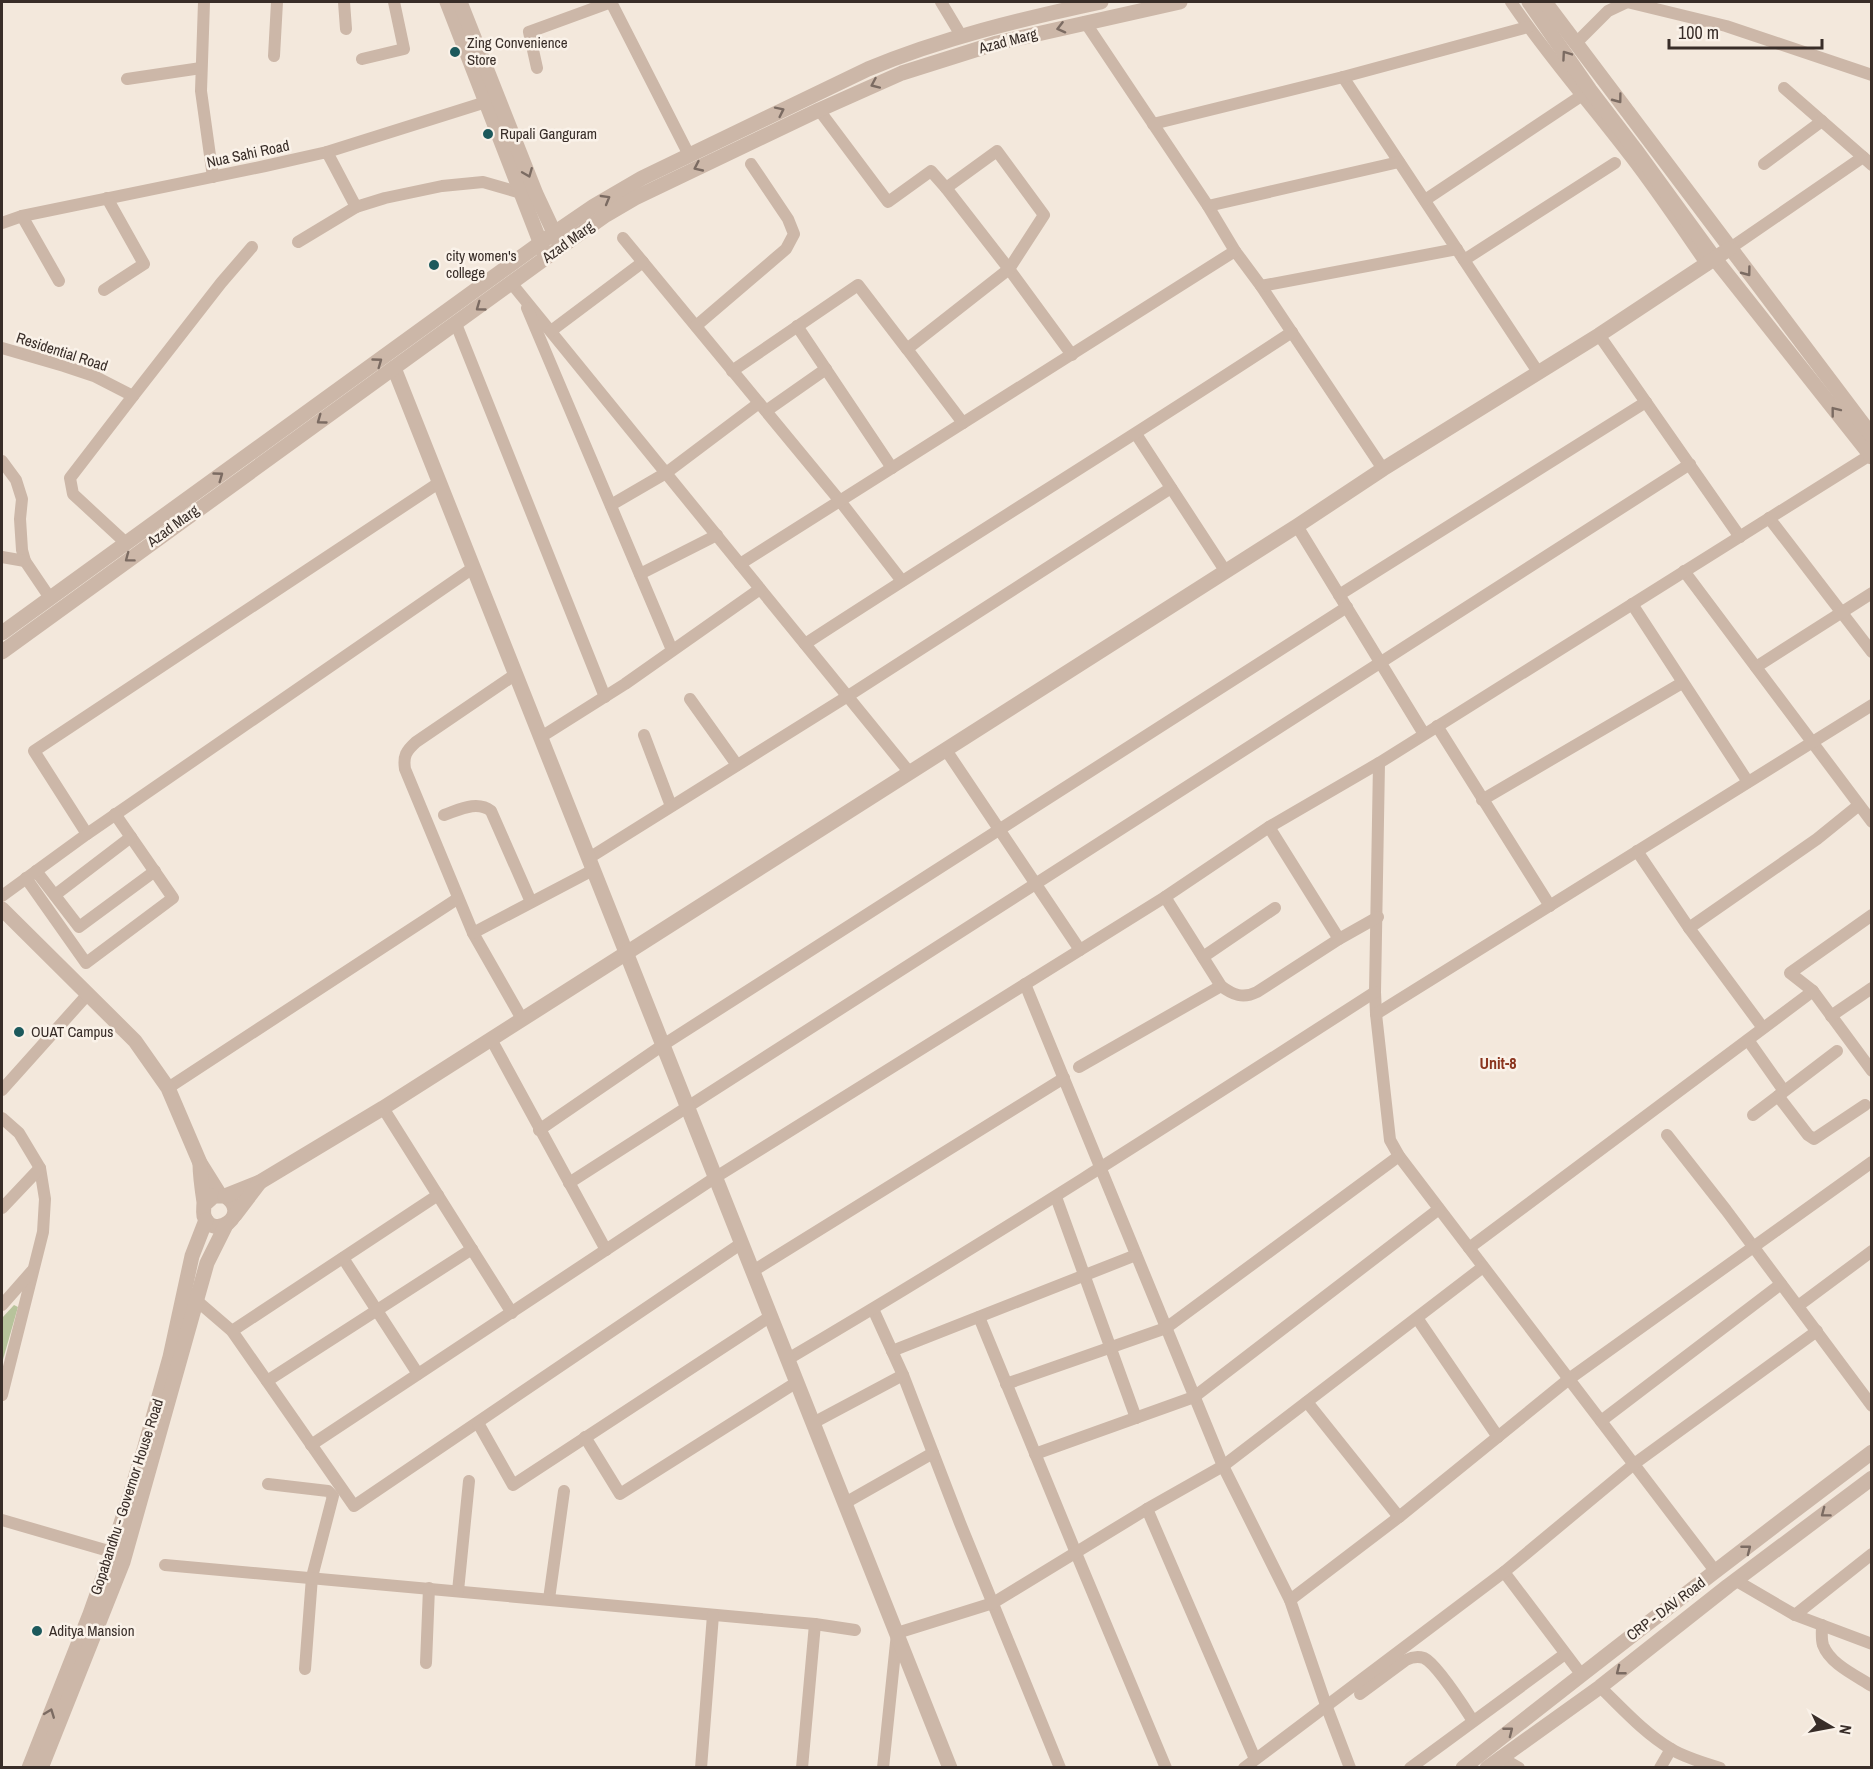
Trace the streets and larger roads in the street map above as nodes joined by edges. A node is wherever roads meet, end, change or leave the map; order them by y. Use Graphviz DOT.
graph roads {
  1 [pos="204,2"];
  2 [pos="277,2"];
  3 [pos="344,2"];
  4 [pos="394,2"];
  5 [pos="447,2"];
  6 [pos="460,2"];
  7 [pos="611,2"];
  8 [pos="941,2"];
  9 [pos="1101,2"];
  10 [pos="1180,2"];
  11 [pos="1511,2"];
  12 [pos="1529,2"];
  13 [pos="1545,2"];
  14 [pos="1627,2"];
  15 [pos="1055,7"];
  16 [pos="1085,22"];
  17 [pos="1528,27"];
  18 [pos="346,29"];
  19 [pos="962,37"];
  20 [pos="1576,43"];
  21 [pos="274,57"];
  22 [pos="362,59"];
  23 [pos="201,68"];
  24 [pos="537,68"];
  25 [pos="1872,75"];
  26 [pos="1343,77"];
  27 [pos="127,79"];
  28 [pos="1784,88"];
  29 [pos="1581,96"];
  30 [pos="486,102"];
  31 [pos="819,110"];
  32 [pos="1821,121"];
  33 [pos="1153,124"];
  34 [pos="327,152"];
  35 [pos="689,155"];
  36 [pos="1867,161"];
  37 [pos="1399,162"];
  38 [pos="1615,163"];
  39 [pos="751,164"];
  40 [pos="1764,164"];
  41 [pos="213,177"];
  42 [pos="945,188"];
  43 [pos="521,193"];
  44 [pos="107,198"];
  45 [pos="1425,200"];
  46 [pos="1208,206"];
  47 [pos="356,207"];
  48 [pos="22,216"];
  49 [pos="2,223"];
  50 [pos="623,238"];
  51 [pos="558,240"];
  52 [pos="298,242"];
  53 [pos="252,247"];
  54 [pos="1457,249"];
  55 [pos="1729,249"];
  56 [pos="543,250"];
  57 [pos="1235,251"];
  58 [pos="1464,260"];
  59 [pos="643,262"];
  60 [pos="1711,262"];
  61 [pos="1009,269"];
  62 [pos="59,282"];
  63 [pos="1261,286"];
  64 [pos="517,289"];
  65 [pos="104,290"];
  66 [pos="456,324"];
  67 [pos="696,326"];
  68 [pos="797,326"];
  69 [pos="551,331"];
  70 [pos="1292,332"];
  71 [pos="1599,334"];
  72 [pos="2,348"];
  73 [pos="907,349"];
  74 [pos="1072,355"];
  75 [pos="394,368"];
  76 [pos="826,369"];
  77 [pos="732,371"];
  78 [pos="1538,372"];
  79 [pos="133,396"];
  80 [pos="1646,402"];
  81 [pos="762,407"];
  82 [pos="963,423"];
  83 [pos="1869,426"];
  84 [pos="1136,434"];
  85 [pos="1871,456"];
  86 [pos="2,461"];
  87 [pos="1690,464"];
  88 [pos="892,468"];
  89 [pos="1383,469"];
  90 [pos="666,473"];
  91 [pos="440,482"];
  92 [pos="1171,488"];
  93 [pos="840,501"];
  94 [pos="611,505"];
  95 [pos="1769,519"];
  96 [pos="1298,526"];
  97 [pos="717,535"];
  98 [pos="1740,537"];
  99 [pos="126,543"];
  100 [pos="2,557"];
  101 [pos="25,561"];
  102 [pos="740,564"];
  103 [pos="474,567"];
  104 [pos="1684,571"];
  105 [pos="1226,572"];
  106 [pos="640,574"];
  107 [pos="902,581"];
  108 [pos="760,589"];
  109 [pos="1872,593"];
  110 [pos="1339,595"];
  111 [pos="50,598"];
  112 [pos="1632,604"];
  113 [pos="1347,607"];
  114 [pos="1841,612"];
  115 [pos="2,633"];
  116 [pos="805,644"];
  117 [pos="672,650"];
  118 [pos="2,652"];
  119 [pos="1872,652"];
  120 [pos="1380,661"];
  121 [pos="1756,667"];
  122 [pos="516,674"];
  123 [pos="1682,683"];
  124 [pos="848,696"];
  125 [pos="605,697"];
  126 [pos="690,699"];
  127 [pos="1872,705"];
  128 [pos="1437,726"];
  129 [pos="1424,734"];
  130 [pos="644,735"];
  131 [pos="541,737"];
  132 [pos="1812,742"];
  133 [pos="945,750"];
  134 [pos="1379,763"];
  135 [pos="736,765"];
  136 [pos="910,773"];
  137 [pos="1748,782"];
  138 [pos="1482,800"];
  139 [pos="671,806"];
  140 [pos="1867,813"];
  141 [pos="116,814"];
  142 [pos="444,815"];
  143 [pos="1269,827"];
  144 [pos="1000,830"];
  145 [pos="87,834"];
  146 [pos="131,837"];
  147 [pos="1637,851"];
  148 [pos="591,864"];
  149 [pos="154,871"];
  150 [pos="31,874"];
  151 [pos="1035,885"];
  152 [pos="2,896"];
  153 [pos="55,896"];
  154 [pos="1165,897"];
  155 [pos="457,899"];
  156 [pos="531,902"];
  157 [pos="1550,906"];
  158 [pos="1275,908"];
  159 [pos="2,909"];
  160 [pos="1872,915"];
  161 [pos="1378,917"];
  162 [pos="1689,927"];
  163 [pos="473,933"];
  164 [pos="1339,939"];
  165 [pos="1080,950"];
  166 [pos="626,952"];
  167 [pos="1203,957"];
  168 [pos="1025,984"];
  169 [pos="1221,986"];
  170 [pos="1872,988"];
  171 [pos="1813,991"];
  172 [pos="1375,992"];
  173 [pos="88,994"];
  174 [pos="1376,1014"];
  175 [pos="1831,1016"];
  176 [pos="522,1019"];
  177 [pos="1763,1028"];
  178 [pos="491,1039"];
  179 [pos="1748,1040"];
  180 [pos="663,1045"];
  181 [pos="1837,1051"];
  182 [pos="1079,1067"];
  183 [pos="1872,1071"];
  184 [pos="1064,1078"];
  185 [pos="168,1088"];
  186 [pos="2,1090"];
  187 [pos="1781,1094"];
  188 [pos="1865,1105"];
  189 [pos="383,1108"];
  190 [pos="688,1108"];
  191 [pos="1753,1115"];
  192 [pos="2,1118"];
  193 [pos="539,1130"];
  194 [pos="1667,1135"];
  195 [pos="1399,1156"];
  196 [pos="1872,1162"];
  197 [pos="200,1163"];
  198 [pos="40,1168"];
  199 [pos="1101,1169"];
  200 [pos="716,1177"];
  201 [pos="260,1182"];
  202 [pos="569,1183"];
  203 [pos="438,1195"];
  204 [pos="223,1196"];
  205 [pos="1056,1197"];
  206 [pos="2,1208"];
  207 [pos="1439,1209"];
  208 [pos="205,1212"];
  209 [pos="230,1220"];
  210 [pos="742,1243"];
  211 [pos="1754,1246"];
  212 [pos="1469,1248"];
  213 [pos="472,1249"];
  214 [pos="606,1250"];
  215 [pos="1872,1251"];
  216 [pos="1136,1255"];
  217 [pos="343,1258"];
  218 [pos="1483,1266"];
  219 [pos="33,1270"];
  220 [pos="753,1271"];
  221 [pos="1084,1275"];
  222 [pos="1781,1284"];
  223 [pos="190,1299"];
  224 [pos="2,1305"];
  225 [pos="1798,1306"];
  226 [pos="873,1309"];
  227 [pos="376,1310"];
  228 [pos="512,1312"];
  229 [pos="771,1317"];
  230 [pos="979,1317"];
  231 [pos="1417,1318"];
  232 [pos="1166,1328"];
  233 [pos="232,1331"];
  234 [pos="1817,1331"];
  235 [pos="1110,1348"];
  236 [pos="892,1351"];
  237 [pos="788,1359"];
  238 [pos="418,1374"];
  239 [pos="903,1375"];
  240 [pos="1569,1379"];
  241 [pos="267,1381"];
  242 [pos="797,1382"];
  243 [pos="1006,1384"];
  244 [pos="2,1395"];
  245 [pos="1194,1397"];
  246 [pos="1307,1402"];
  247 [pos="1872,1406"];
  248 [pos="1136,1418"];
  249 [pos="1601,1421"];
  250 [pos="478,1423"];
  251 [pos="813,1423"];
  252 [pos="585,1437"];
  253 [pos="1498,1437"];
  254 [pos="311,1445"];
  255 [pos="1872,1452"];
  256 [pos="933,1453"];
  257 [pos="1035,1454"];
  258 [pos="1634,1464"];
  259 [pos="1223,1466"];
  260 [pos="1872,1478"];
  261 [pos="469,1481"];
  262 [pos="268,1485"];
  263 [pos="564,1491"];
  264 [pos="845,1503"];
  265 [pos="1147,1509"];
  266 [pos="1399,1517"];
  267 [pos="2,1520"];
  268 [pos="112,1552"];
  269 [pos="1076,1553"];
  270 [pos="1872,1554"];
  271 [pos="165,1565"];
  272 [pos="1504,1572"];
  273 [pos="1716,1572"];
  274 [pos="312,1577"];
  275 [pos="1735,1580"];
  276 [pos="429,1588"];
  277 [pos="458,1591"];
  278 [pos="102,1597"];
  279 [pos="549,1599"];
  280 [pos="1290,1600"];
  281 [pos="993,1603"];
  282 [pos="713,1615"];
  283 [pos="1795,1615"];
  284 [pos="815,1624"];
  285 [pos="1821,1625"];
  286 [pos="1641,1627"];
  287 [pos="855,1630"];
  288 [pos="897,1633"];
  289 [pos="1872,1644"];
  290 [pos="1653,1645"];
  291 [pos="1565,1654"];
  292 [pos="426,1663"];
  293 [pos="305,1669"];
  294 [pos="1581,1674"];
  295 [pos="1872,1686"];
  296 [pos="1600,1687"];
  297 [pos="1360,1694"];
  298 [pos="1326,1705"];
  299 [pos="1473,1721"];
  300 [pos="1671,1749"];
  301 [pos="1500,1757"];
  302 [pos="1256,1759"];
  303 [pos="29,1767"];
  304 [pos="41,1767"];
  305 [pos="701,1767"];
  306 [pos="802,1767"];
  307 [pos="883,1767"];
  308 [pos="950,1767"];
  309 [pos="1060,1767"];
  310 [pos="1166,1767"];
  311 [pos="1244,1767"];
  312 [pos="1350,1767"];
  313 [pos="1410,1767"];
  314 [pos="1463,1767"];
  315 [pos="1487,1767"];
  316 [pos="1519,1767"];
  317 [pos="1660,1767"];
  318 [pos="1720,1767"];
  1 -- 23 [label="street"];
  2 -- 21 [label="street"];
  3 -- 18 [label="street"];
  4 -- 22 [label="street"];
  5 -- 30 [label="street"];
  6 -- 51 [label="street, one-way"];
  7 -- 24 [label="street"];
  7 -- 35 [label="street"];
  8 -- 19 [label="street"];
  9 -- 15 [label="street, Azad Marg"];
  10 -- 16 [label="street, Azad Marg"];
  11 -- 17 [label="street"];
  60 -- 12 [label="street, one-way"];
  13 -- 20 [label="street"];
  14 -- 20 [label="street"];
  14 -- 25 [label="street"];
  15 -- 19 [label="street, Azad Marg"];
  16 -- 31 [label="street, Azad Marg, one-way"];
  16 -- 33 [label="street"];
  17 -- 26 [label="street"];
  17 -- 29 [label="street"];
  35 -- 19 [label="street, Azad Marg, one-way"];
  20 -- 55 [label="street, one-way"];
  23 -- 27 [label="street"];
  23 -- 41 [label="street"];
  26 -- 33 [label="street"];
  26 -- 37 [label="street"];
  28 -- 32 [label="street"];
  29 -- 45 [label="street"];
  29 -- 60 [label="street"];
  30 -- 34 [label="street, Nua Sahi Road"];
  30 -- 43 [label="street"];
  31 -- 42 [label="street"];
  31 -- 51 [label="street, Azad Marg, one-way"];
  32 -- 36 [label="street"];
  32 -- 40 [label="street"];
  33 -- 46 [label="street"];
  34 -- 41 [label="street, Nua Sahi Road"];
  34 -- 47 [label="street"];
  51 -- 35 [label="street, Azad Marg, one-way"];
  36 -- 55 [label="street"];
  37 -- 45 [label="street"];
  37 -- 46 [label="street"];
  38 -- 58 [label="street"];
  39 -- 67 [label="street"];
  41 -- 44 [label="street, Nua Sahi Road"];
  42 -- 61 [label="street"];
  42 -- 61 [label="street"];
  43 -- 47 [label="street"];
  43 -- 56 [label="street"];
  44 -- 48 [label="street, Nua Sahi Road"];
  44 -- 65 [label="street"];
  45 -- 54 [label="street"];
  46 -- 57 [label="street"];
  47 -- 52 [label="street"];
  48 -- 49 [label="street, Nua Sahi Road"];
  48 -- 62 [label="street"];
  50 -- 59 [label="street"];
  51 -- 56 [label="street, Azad Marg"];
  53 -- 79 [label="street"];
  54 -- 58 [label="street"];
  54 -- 63 [label="street"];
  55 -- 60 [label="street"];
  55 -- 83 [label="street, one-way"];
  56 -- 64 [label="street, Azad Marg"];
  99 -- 56 [label="street, Azad Marg, one-way"];
  57 -- 63 [label="street"];
  57 -- 74 [label="street"];
  58 -- 78 [label="street"];
  59 -- 67 [label="street"];
  59 -- 69 [label="street"];
  60 -- 71 [label="street"];
  85 -- 60 [label="street, one-way"];
  61 -- 73 [label="street"];
  61 -- 74 [label="street"];
  63 -- 70 [label="street"];
  64 -- 66 [label="street, Azad Marg, one-way"];
  64 -- 69 [label="street"];
  64 -- 94 [label="street"];
  66 -- 75 [label="street, Azad Marg"];
  66 -- 125 [label="street"];
  67 -- 77 [label="street"];
  68 -- 73 [label="street"];
  68 -- 76 [label="street"];
  68 -- 77 [label="street"];
  69 -- 90 [label="street"];
  70 -- 84 [label="street"];
  70 -- 89 [label="street"];
  71 -- 78 [label="street"];
  71 -- 80 [label="street"];
  72 -- 79 [label="street, Residential Road"];
  73 -- 82 [label="street"];
  74 -- 82 [label="street"];
  75 -- 91 [label="street"];
  75 -- 118 [label="street, Azad Marg, one-way"];
  76 -- 81 [label="street"];
  76 -- 88 [label="street"];
  77 -- 81 [label="street"];
  78 -- 89 [label="street"];
  79 -- 99 [label="street"];
  80 -- 87 [label="street"];
  80 -- 110 [label="street"];
  81 -- 90 [label="street"];
  81 -- 93 [label="street"];
  82 -- 88 [label="street"];
  84 -- 92 [label="street"];
  84 -- 107 [label="street"];
  85 -- 95 [label="street"];
  86 -- 101 [label="street"];
  87 -- 98 [label="street"];
  87 -- 120 [label="street"];
  88 -- 93 [label="street"];
  89 -- 96 [label="street"];
  90 -- 94 [label="street"];
  90 -- 97 [label="street"];
  91 -- 103 [label="street"];
  91 -- 145 [label="street"];
  92 -- 105 [label="street"];
  92 -- 124 [label="street"];
  93 -- 102 [label="street"];
  93 -- 107 [label="street"];
  94 -- 106 [label="street"];
  95 -- 98 [label="street"];
  95 -- 114 [label="street"];
  96 -- 105 [label="street"];
  96 -- 110 [label="street"];
  97 -- 102 [label="street"];
  97 -- 106 [label="street"];
  98 -- 104 [label="street"];
  99 -- 111 [label="street, Azad Marg"];
  100 -- 101 [label="street"];
  101 -- 111 [label="street"];
  102 -- 108 [label="street"];
  103 -- 122 [label="street"];
  103 -- 141 [label="street"];
  104 -- 112 [label="street"];
  104 -- 121 [label="street"];
  105 -- 133 [label="street"];
  106 -- 117 [label="street"];
  107 -- 116 [label="street"];
  108 -- 116 [label="street"];
  108 -- 117 [label="street"];
  109 -- 114 [label="street"];
  110 -- 113 [label="street"];
  111 -- 115 [label="street, Azad Marg"];
  112 -- 123 [label="street"];
  112 -- 128 [label="street"];
  113 -- 120 [label="street"];
  113 -- 144 [label="street"];
  114 -- 119 [label="street"];
  114 -- 121 [label="street"];
  116 -- 124 [label="street"];
  117 -- 125 [label="street"];
  120 -- 129 [label="street"];
  120 -- 151 [label="street"];
  121 -- 132 [label="street"];
  122 -- 131 [label="street"];
  122 -- 155 [label="street"];
  123 -- 137 [label="street"];
  123 -- 138 [label="street"];
  124 -- 135 [label="street"];
  124 -- 136 [label="street"];
  125 -- 131 [label="street"];
  126 -- 135 [label="street"];
  127 -- 132 [label="street"];
  128 -- 129 [label="street"];
  128 -- 138 [label="street"];
  129 -- 134 [label="street"];
  130 -- 139 [label="street"];
  131 -- 148 [label="street"];
  132 -- 137 [label="street"];
  132 -- 140 [label="street"];
  133 -- 136 [label="street"];
  133 -- 144 [label="street"];
  134 -- 143 [label="street"];
  134 -- 161 [label="street"];
  135 -- 139 [label="street"];
  136 -- 166 [label="street"];
  137 -- 147 [label="street"];
  138 -- 157 [label="street"];
  139 -- 148 [label="street"];
  140 -- 162 [label="street"];
  141 -- 145 [label="street"];
  141 -- 146 [label="street"];
  142 -- 156 [label="street"];
  143 -- 154 [label="street"];
  143 -- 164 [label="street"];
  144 -- 151 [label="street"];
  144 -- 180 [label="street"];
  145 -- 150 [label="street"];
  146 -- 149 [label="street"];
  146 -- 153 [label="street"];
  147 -- 157 [label="street"];
  147 -- 162 [label="street"];
  148 -- 156 [label="street"];
  148 -- 166 [label="street"];
  149 -- 150 [label="street"];
  149 -- 153 [label="street"];
  150 -- 152 [label="street"];
  150 -- 153 [label="street"];
  151 -- 165 [label="street"];
  151 -- 190 [label="street"];
  154 -- 165 [label="street"];
  154 -- 167 [label="street"];
  155 -- 163 [label="street"];
  155 -- 185 [label="street"];
  156 -- 163 [label="street"];
  157 -- 174 [label="street"];
  158 -- 167 [label="street"];
  159 -- 173 [label="street"];
  160 -- 171 [label="street"];
  161 -- 164 [label="street"];
  161 -- 172 [label="street"];
  162 -- 177 [label="street"];
  163 -- 176 [label="street"];
  164 -- 169 [label="street"];
  165 -- 168 [label="street"];
  166 -- 176 [label="street"];
  166 -- 180 [label="street"];
  167 -- 169 [label="street"];
  168 -- 184 [label="street"];
  168 -- 200 [label="street"];
  169 -- 182 [label="street"];
  170 -- 175 [label="street"];
  171 -- 175 [label="street"];
  171 -- 177 [label="street"];
  172 -- 174 [label="street"];
  172 -- 199 [label="street"];
  173 -- 185 [label="street"];
  173 -- 186 [label="street"];
  174 -- 195 [label="street"];
  175 -- 183 [label="street"];
  176 -- 178 [label="street"];
  177 -- 179 [label="street"];
  178 -- 189 [label="street"];
  178 -- 193 [label="street"];
  179 -- 187 [label="street"];
  179 -- 212 [label="street"];
  180 -- 190 [label="street"];
  180 -- 193 [label="street"];
  181 -- 187 [label="street"];
  184 -- 199 [label="street"];
  184 -- 220 [label="street"];
  185 -- 197 [label="street"];
  187 -- 188 [label="street"];
  187 -- 191 [label="street"];
  189 -- 201 [label="street"];
  189 -- 203 [label="street"];
  190 -- 200 [label="street"];
  190 -- 202 [label="street"];
  192 -- 198 [label="street"];
  193 -- 202 [label="street"];
  194 -- 211 [label="street"];
  195 -- 207 [label="street"];
  195 -- 232 [label="street"];
  196 -- 211 [label="street"];
  197 -- 204 [label="street"];
  197 -- 208 [label="street"];
  198 -- 206 [label="street"];
  198 -- 219 [label="street"];
  199 -- 205 [label="street"];
  199 -- 216 [label="street"];
  200 -- 210 [label="street"];
  200 -- 214 [label="street"];
  201 -- 204 [label="street"];
  201 -- 209 [label="street, Gopabandhu - Governor House Road"];
  202 -- 214 [label="street"];
  203 -- 213 [label="street"];
  203 -- 217 [label="street"];
  204 -- 208 [label="street"];
  204 -- 209 [label="street"];
  205 -- 221 [label="street"];
  205 -- 226 [label="street"];
  207 -- 212 [label="street"];
  207 -- 245 [label="street"];
  208 -- 209 [label="street"];
  208 -- 223 [label="street, Gopabandhu - Governor House Road"];
  209 -- 223 [label="street, Gopabandhu - Governor House Road"];
  210 -- 220 [label="street"];
  210 -- 250 [label="street"];
  211 -- 222 [label="street"];
  211 -- 240 [label="street"];
  212 -- 218 [label="street"];
  213 -- 227 [label="street"];
  213 -- 228 [label="street"];
  214 -- 228 [label="street"];
  215 -- 225 [label="street"];
  216 -- 221 [label="street"];
  216 -- 232 [label="street"];
  217 -- 227 [label="street"];
  217 -- 233 [label="street"];
  218 -- 231 [label="street"];
  218 -- 240 [label="street"];
  219 -- 224 [label="street"];
  219 -- 244 [label="street"];
  220 -- 229 [label="street"];
  221 -- 230 [label="street"];
  221 -- 235 [label="street"];
  222 -- 225 [label="street"];
  222 -- 249 [label="street"];
  223 -- 233 [label="street"];
  223 -- 268 [label="street, Gopabandhu - Governor House Road"];
  223 -- 278 [label="street, Gopabandhu - Governor House Road"];
  225 -- 234 [label="street"];
  226 -- 236 [label="street"];
  226 -- 237 [label="street"];
  227 -- 238 [label="street"];
  227 -- 241 [label="street"];
  228 -- 238 [label="street"];
  229 -- 237 [label="street"];
  229 -- 252 [label="street"];
  230 -- 236 [label="street"];
  230 -- 243 [label="street"];
  231 -- 246 [label="street"];
  231 -- 253 [label="street"];
  232 -- 235 [label="street"];
  232 -- 245 [label="street"];
  233 -- 241 [label="street"];
  234 -- 247 [label="street"];
  234 -- 258 [label="street"];
  235 -- 243 [label="street"];
  235 -- 248 [label="street"];
  236 -- 239 [label="street"];
  237 -- 242 [label="street"];
  238 -- 254 [label="street"];
  239 -- 251 [label="street"];
  239 -- 256 [label="street"];
  240 -- 249 [label="street"];
  240 -- 253 [label="street"];
  241 -- 254 [label="street"];
  242 -- 251 [label="street"];
  242 -- 252 [label="street"];
  243 -- 257 [label="street"];
  245 -- 248 [label="street"];
  245 -- 259 [label="street"];
  246 -- 259 [label="street"];
  246 -- 266 [label="street"];
  248 -- 257 [label="street"];
  249 -- 258 [label="street"];
  250 -- 252 [label="street"];
  250 -- 254 [label="street"];
  251 -- 264 [label="street"];
  253 -- 266 [label="street"];
  273 -- 255 [label="street, CRP - DAV Road, one-way"];
  256 -- 264 [label="street"];
  256 -- 281 [label="street"];
  257 -- 269 [label="street"];
  258 -- 272 [label="street"];
  258 -- 273 [label="street"];
  259 -- 265 [label="street"];
  259 -- 280 [label="street"];
  260 -- 275 [label="street, CRP - DAV Road, one-way"];
  261 -- 277 [label="street"];
  262 -- 274 [label="street"];
  263 -- 279 [label="street"];
  264 -- 288 [label="street"];
  265 -- 269 [label="street"];
  265 -- 302 [label="street"];
  266 -- 280 [label="street"];
  267 -- 268 [label="street"];
  268 -- 278 [label="street, Gopabandhu - Governor House Road"];
  269 -- 281 [label="street"];
  269 -- 310 [label="street"];
  270 -- 283 [label="street"];
  271 -- 274 [label="street"];
  272 -- 291 [label="street"];
  272 -- 298 [label="street"];
  273 -- 286 [label="street, CRP - DAV Road"];
  274 -- 276 [label="street"];
  274 -- 293 [label="street"];
  275 -- 283 [label="street"];
  275 -- 290 [label="street, CRP - DAV Road"];
  276 -- 277 [label="street"];
  276 -- 292 [label="street"];
  277 -- 279 [label="street"];
  303 -- 278 [label="street, Gopabandhu - Governor House Road, one-way"];
  278 -- 304 [label="street, Gopabandhu - Governor House Road"];
  279 -- 282 [label="street"];
  280 -- 298 [label="street"];
  281 -- 288 [label="street"];
  281 -- 309 [label="street"];
  282 -- 284 [label="street"];
  282 -- 305 [label="street"];
  283 -- 285 [label="street"];
  284 -- 287 [label="street"];
  284 -- 306 [label="street"];
  285 -- 289 [label="street"];
  285 -- 295 [label="street"];
  286 -- 290 [label="street"];
  286 -- 294 [label="street, CRP - DAV Road"];
  288 -- 307 [label="street"];
  288 -- 308 [label="street"];
  290 -- 296 [label="street, CRP - DAV Road, one-way"];
  291 -- 294 [label="street"];
  291 -- 299 [label="street"];
  314 -- 294 [label="street, CRP - DAV Road, one-way"];
  296 -- 300 [label="street"];
  296 -- 301 [label="street, CRP - DAV Road"];
  297 -- 299 [label="street"];
  298 -- 302 [label="street"];
  298 -- 312 [label="street"];
  299 -- 313 [label="street"];
  300 -- 317 [label="street"];
  300 -- 318 [label="street"];
  301 -- 315 [label="street, CRP - DAV Road"];
  301 -- 316 [label="street"];
  302 -- 311 [label="street"];
}
